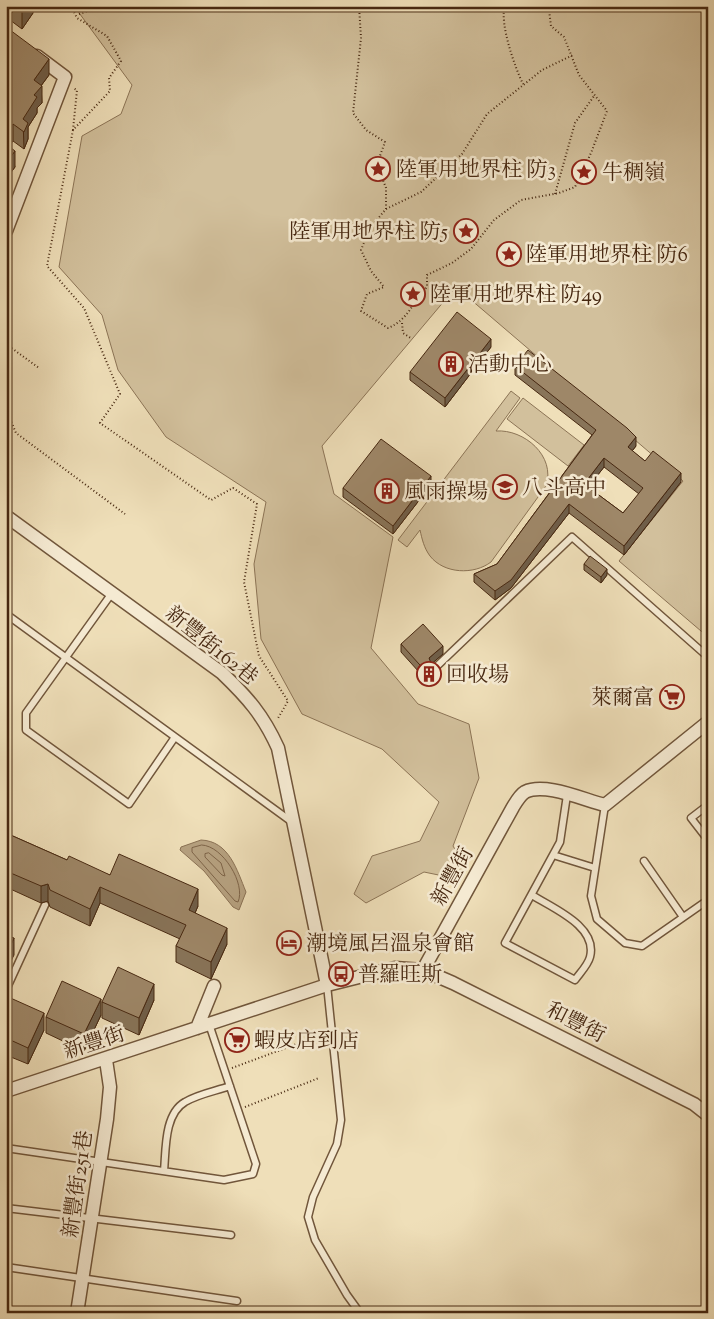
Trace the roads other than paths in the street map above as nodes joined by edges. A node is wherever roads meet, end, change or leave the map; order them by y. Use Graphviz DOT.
graph roads {
  1 [pos="28,49"];
  2 [pos="11,202"];
  3 [pos="6,231"];
  4 [pos="6,516"];
  5 [pos="112,593"];
  6 [pos="6,614"];
  7 [pos="708,656"];
  8 [pos="67,658"];
  9 [pos="435,668"];
  10 [pos="708,722"];
  11 [pos="175,737"];
  12 [pos="568,795"];
  13 [pos="605,805"];
  14 [pos="708,805"];
  15 [pos="293,823"];
  16 [pos="708,840"];
  17 [pos="553,855"];
  18 [pos="644,861"];
  19 [pos="595,868"];
  20 [pos="532,894"];
  21 [pos="708,900"];
  22 [pos="45,905"];
  23 [pos="683,917"];
  24 [pos="424,970"];
  25 [pos="327,985"];
  26 [pos="214,986"];
  27 [pos="6,990"];
  28 [pos="203,1026"];
  29 [pos="106,1060"];
  30 [pos="230,1086"];
  31 [pos="6,1091"];
  32 [pos="708,1115"];
  33 [pos="6,1148"];
  34 [pos="101,1163"];
  35 [pos="164,1171"];
  36 [pos="6,1208"];
  37 [pos="93,1219"];
  38 [pos="231,1235"];
  39 [pos="6,1267"];
  40 [pos="83,1278"];
  41 [pos="237,1301"];
  42 [pos="77,1313"];
  43 [pos="360,1313"];
  1 -- 2 [label="street"];
  2 -- 3 [label="street"];
  4 -- 5 [label="street, 新豐街162巷"];
  5 -- 8 [label="lane"];
  5 -- 15 [label="street, 新豐街162巷"];
  6 -- 8 [label="lane"];
  7 -- 9 [label="lane"];
  8 -- 11 [label="lane"];
  8 -- 11 [label="lane"];
  10 -- 13 [label="street"];
  11 -- 15 [label="lane"];
  12 -- 13 [label="street, 新豐街"];
  12 -- 17 [label="lane"];
  12 -- 24 [label="street, 新豐街"];
  13 -- 19 [label="lane"];
  14 -- 16 [label="lane"];
  15 -- 25 [label="street, 新豐街162巷"];
  17 -- 19 [label="lane"];
  17 -- 20 [label="lane"];
  18 -- 23 [label="lane"];
  19 -- 23 [label="lane"];
  20 -- 20 [label="lane"];
  21 -- 23 [label="lane"];
  22 -- 27 [label="lane"];
  24 -- 25 [label="street, 新豐街"];
  24 -- 32 [label="street, 和豐街"];
  25 -- 28 [label="street, 新豐街"];
  25 -- 43 [label="lane"];
  26 -- 28 [label="street"];
  28 -- 29 [label="street, 新豐街"];
  28 -- 30 [label="lane"];
  29 -- 31 [label="street, 新豐街"];
  29 -- 34 [label="street, 新豐街251巷"];
  30 -- 35 [label="lane"];
  30 -- 35 [label="lane"];
  33 -- 34 [label="lane"];
  34 -- 35 [label="lane"];
  34 -- 37 [label="street, 新豐街251巷"];
  36 -- 37 [label="lane"];
  37 -- 38 [label="lane"];
  37 -- 40 [label="street, 新豐街251巷"];
  39 -- 40 [label="lane"];
  40 -- 41 [label="lane"];
  40 -- 42 [label="street, 新豐街251巷"];
}
